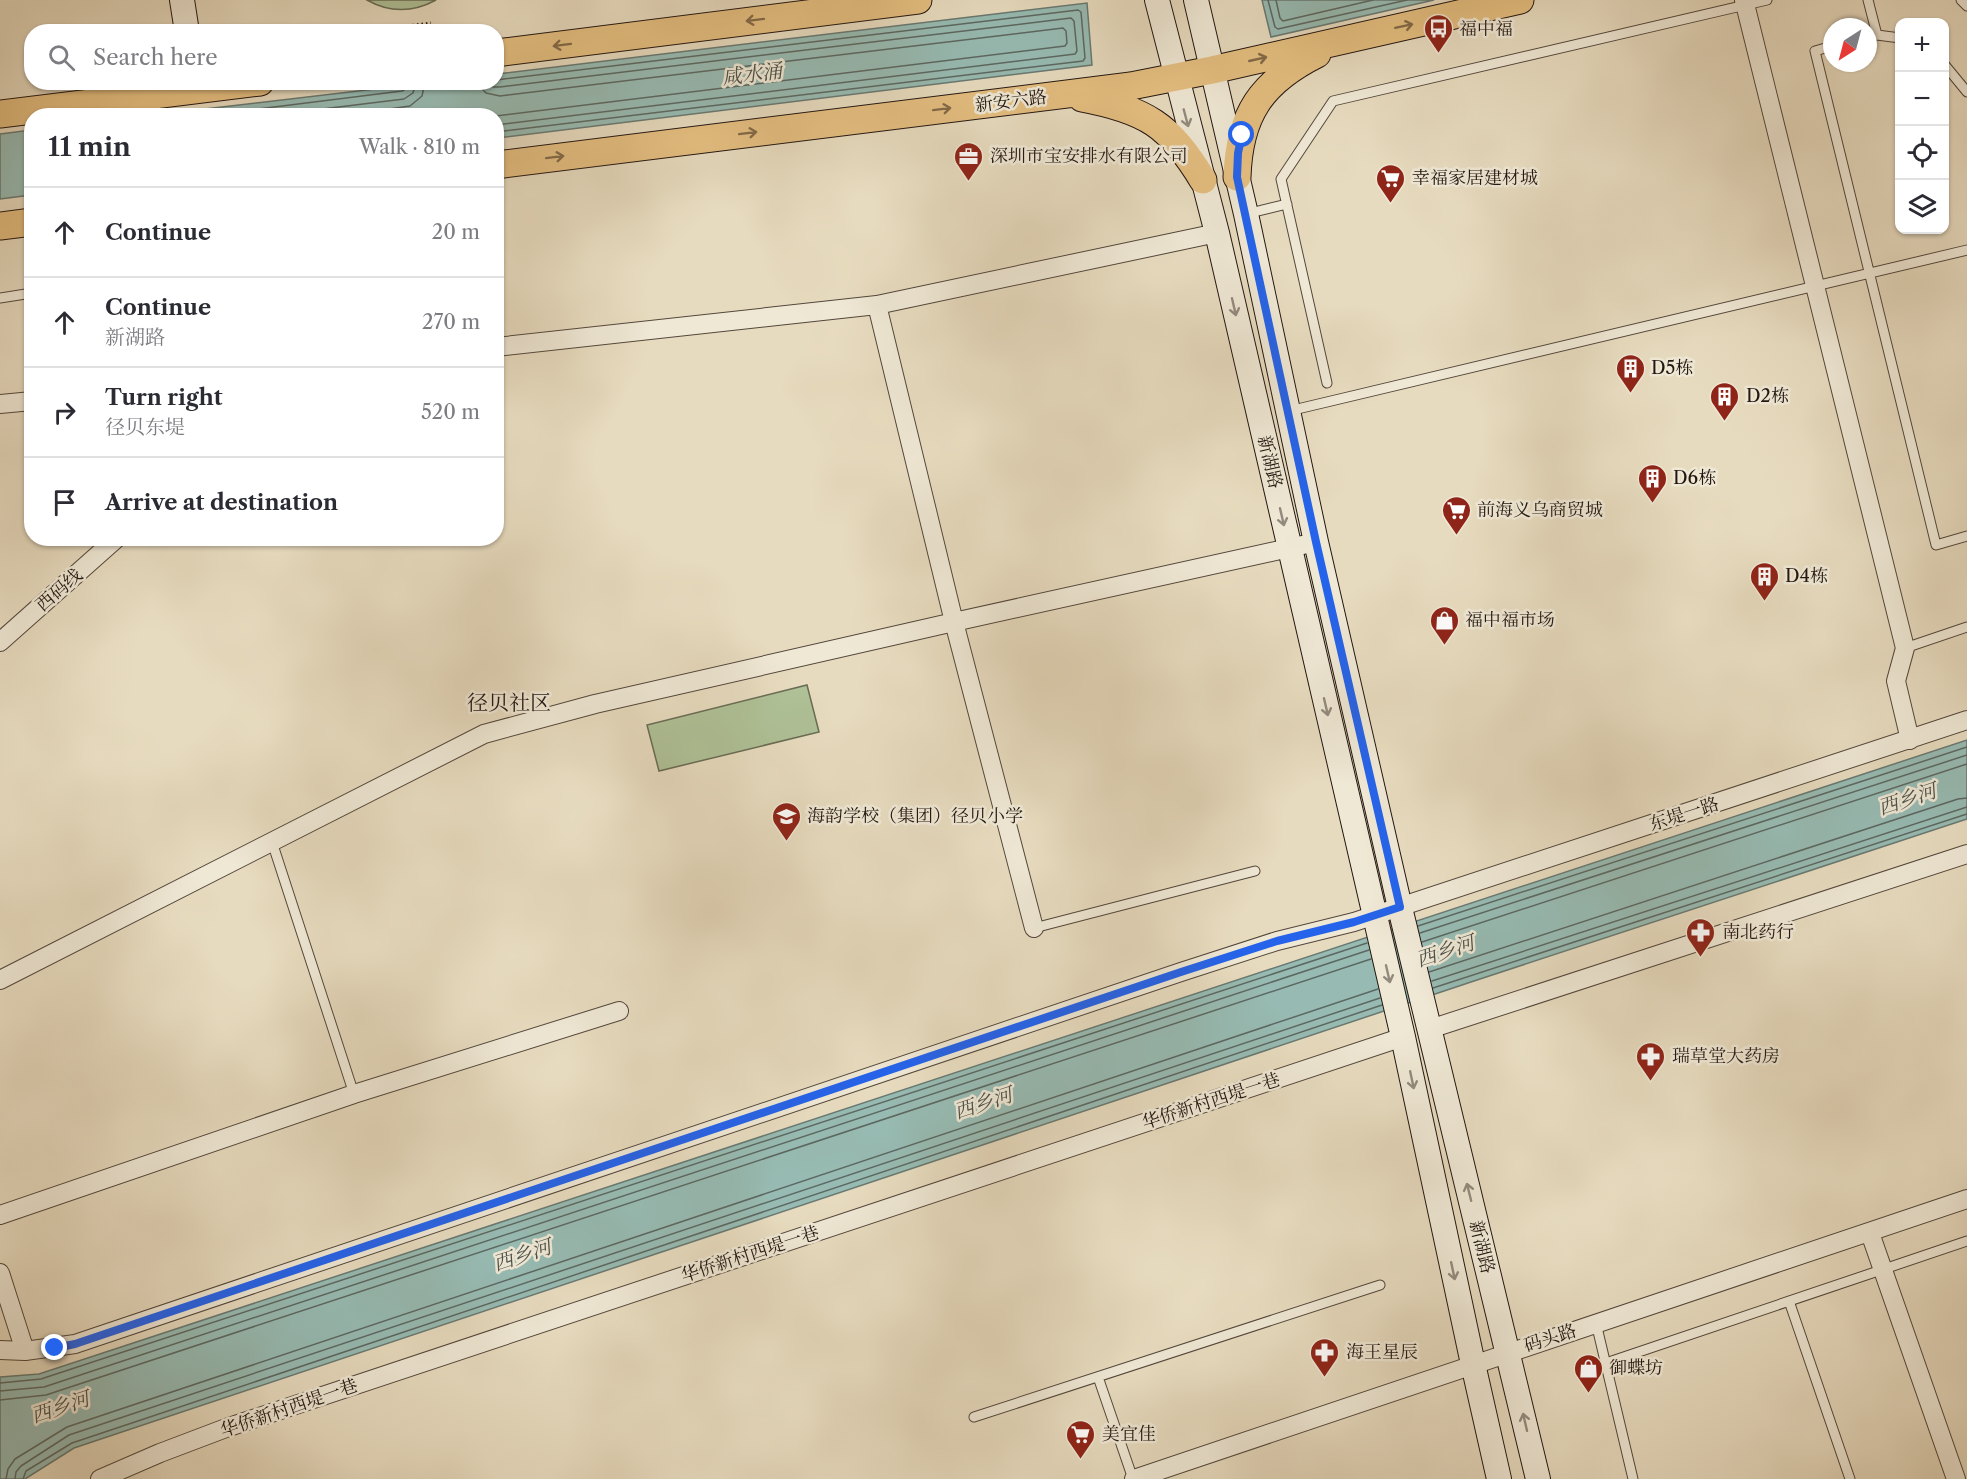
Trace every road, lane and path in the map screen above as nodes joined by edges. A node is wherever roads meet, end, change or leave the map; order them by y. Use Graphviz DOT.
graph roads {
  1 [pos="182,0"];
  2 [pos="918,0"];
  3 [pos="1157,0"];
  4 [pos="1196,0"];
  5 [pos="1520,0"];
  6 [pos="1767,0"];
  7 [pos="1868,0"];
  8 [pos="1962,0"];
  9 [pos="1745,2"];
  10 [pos="1967,6"];
  11 [pos="812,7"];
  12 [pos="1870,18"];
  13 [pos="430,23"];
  14 [pos="186,24"];
  15 [pos="422,24"];
  16 [pos="1877,36"];
  17 [pos="1347,38"];
  18 [pos="1895,38"];
  19 [pos="1823,49"];
  20 [pos="504,52"];
  21 [pos="1949,69"];
  22 [pos="1212,70"];
  23 [pos="1175,78"];
  24 [pos="172,90"];
  25 [pos="1967,92"];
  26 [pos="1060,94"];
  27 [pos="43,108"];
  28 [pos="24,111"];
  29 [pos="0,114"];
  30 [pos="504,164"];
  31 [pos="1237,177"];
  32 [pos="1203,180"];
  33 [pos="1287,204"];
  34 [pos="1246,213"];
  35 [pos="24,223"];
  36 [pos="0,226"];
  37 [pos="1216,233"];
  38 [pos="1967,250"];
  39 [pos="1869,273"];
  40 [pos="1815,286"];
  41 [pos="24,294"];
  42 [pos="0,298"];
  43 [pos="877,305"];
  44 [pos="504,346"];
  45 [pos="1327,383"];
  46 [pos="24,402"];
  47 [pos="0,404"];
  48 [pos="1288,412"];
  49 [pos="1967,536"];
  50 [pos="1316,542"];
  51 [pos="108,546"];
  52 [pos="1290,549"];
  53 [pos="954,622"];
  54 [pos="1967,627"];
  55 [pos="0,642"];
  56 [pos="1905,648"];
  57 [pos="1967,720"];
  58 [pos="1910,740"];
  59 [pos="272,842"];
  60 [pos="1967,854"];
  61 [pos="1255,871"];
  62 [pos="1401,912"];
  63 [pos="1375,921"];
  64 [pos="1034,928"];
  65 [pos="0,980"];
  66 [pos="619,1011"];
  67 [pos="1428,1022"];
  68 [pos="1402,1030"];
  69 [pos="354,1094"];
  70 [pos="1967,1200"];
  71 [pos="0,1215"];
  72 [pos="1870,1233"];
  73 [pos="1967,1241"];
  74 [pos="1883,1270"];
  75 [pos="0,1273"];
  76 [pos="1380,1285"];
  77 [pos="1790,1301"];
  78 [pos="1596,1323"];
  79 [pos="0,1350"];
  80 [pos="25,1351"];
  81 [pos="1508,1352"];
  82 [pos="1473,1364"];
  83 [pos="1606,1364"];
  84 [pos="1098,1377"];
  85 [pos="974,1417"];
  86 [pos="100,1479"];
  87 [pos="1133,1479"];
  88 [pos="1499,1479"];
  89 [pos="1538,1479"];
  90 [pos="1634,1479"];
  91 [pos="1850,1479"];
  92 [pos="1956,1479"];
  1 -- 14 [label="main road"];
  2 -- 11 [label="main road"];
  3 -- 23 [label="main road, 新湖路"];
  4 -- 22 [label="main road, 新湖路"];
  17 -- 5 [label="main road, 新安六路, one-way"];
  6 -- 9 [label="lane"];
  7 -- 12 [label="lane"];
  8 -- 10 [label="lane"];
  9 -- 33 [label="lane"];
  9 -- 40 [label="street"];
  11 -- 20 [label="main road, one-way"];
  13 -- 15 [label="path"];
  16 -- 18 [label="lane"];
  22 -- 17 [label="main road, 新安六路, one-way"];
  17 -- 31 [label="main road"];
  19 -- 39 [label="lane"];
  21 -- 25 [label="lane"];
  22 -- 23 [label="main road, 新安六路"];
  22 -- 31 [label="main road, 新湖路"];
  23 -- 26 [label="main road, 新安六路"];
  23 -- 32 [label="main road, 新湖路, one-way"];
  24 -- 27 [label="main road"];
  30 -- 26 [label="main road, 新安六路, one-way"];
  26 -- 32 [label="main road"];
  28 -- 29 [label="main road"];
  31 -- 34 [label="main road, 新湖路"];
  32 -- 37 [label="main road, 新湖路"];
  33 -- 34 [label="lane"];
  33 -- 45 [label="lane"];
  34 -- 48 [label="main road, 新湖路"];
  35 -- 36 [label="main road"];
  37 -- 43 [label="street"];
  37 -- 52 [label="main road, 新湖路, one-way"];
  38 -- 39 [label="lane"];
  39 -- 40 [label="lane"];
  39 -- 49 [label="lane"];
  40 -- 48 [label="lane"];
  40 -- 56 [label="street"];
  41 -- 42 [label="lane"];
  43 -- 44 [label="street"];
  43 -- 53 [label="street"];
  46 -- 47 [label="street"];
  48 -- 50 [label="main road, 新湖路"];
  50 -- 52 [label="street"];
  50 -- 62 [label="main road, 新湖路"];
  51 -- 55 [label="street, 西码线"];
  52 -- 53 [label="street"];
  52 -- 63 [label="main road, 新湖路, one-way"];
  53 -- 59 [label="street"];
  53 -- 64 [label="street"];
  54 -- 56 [label="lane"];
  56 -- 58 [label="street"];
  57 -- 58 [label="street, 东堤一路"];
  58 -- 62 [label="street, 东堤一路"];
  59 -- 65 [label="street"];
  59 -- 69 [label="lane"];
  60 -- 67 [label="street"];
  61 -- 64 [label="lane"];
  62 -- 63 [label="street, 东堤一路"];
  62 -- 67 [label="main road, 新湖路"];
  63 -- 68 [label="main road, 新湖路, one-way"];
  63 -- 80 [label="street, 东堤一路"];
  66 -- 69 [label="street"];
  81 -- 67 [label="main road, 新湖路, one-way"];
  68 -- 82 [label="main road, 新湖路, one-way"];
  68 -- 86 [label="street, 华侨新村西堤一巷"];
  69 -- 71 [label="street"];
  70 -- 72 [label="street, 码头路"];
  72 -- 74 [label="street"];
  72 -- 78 [label="street, 码头路"];
  73 -- 74 [label="lane"];
  74 -- 77 [label="lane"];
  74 -- 92 [label="street"];
  75 -- 80 [label="street"];
  76 -- 84 [label="lane"];
  77 -- 83 [label="lane"];
  77 -- 91 [label="lane"];
  78 -- 81 [label="street, 码头路"];
  78 -- 83 [label="lane"];
  79 -- 80 [label="street, 东堤一路"];
  81 -- 82 [label="street, 码头路"];
  89 -- 81 [label="main road, 新湖路, one-way"];
  82 -- 87 [label="street, 码头路"];
  82 -- 88 [label="main road, 新湖路"];
  83 -- 90 [label="lane"];
  84 -- 85 [label="lane"];
  84 -- 87 [label="lane"];
}
